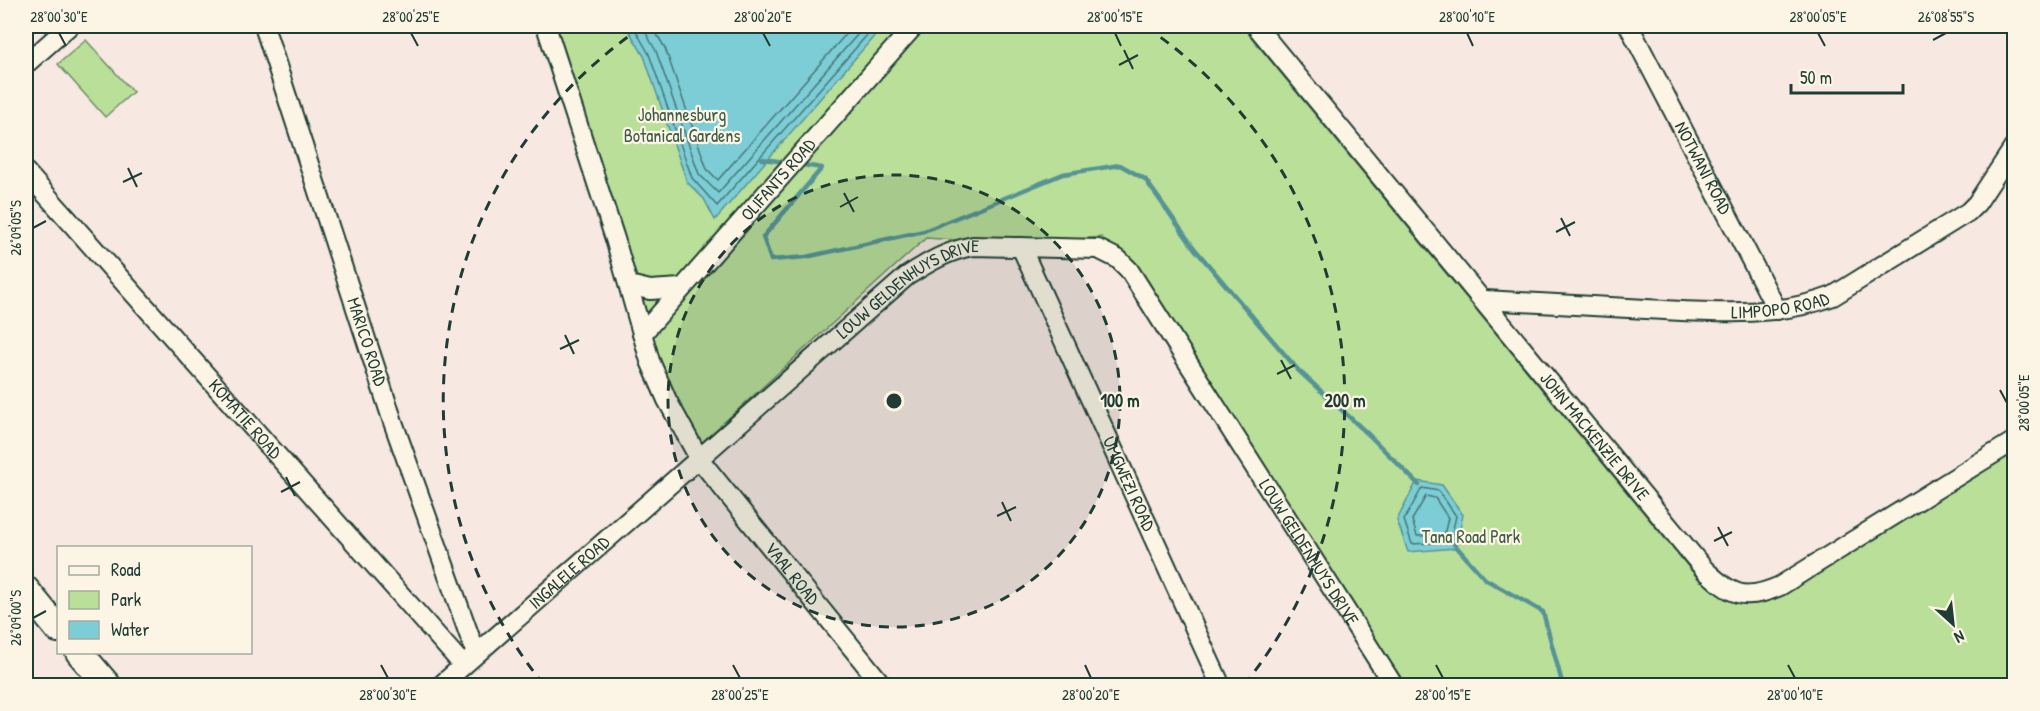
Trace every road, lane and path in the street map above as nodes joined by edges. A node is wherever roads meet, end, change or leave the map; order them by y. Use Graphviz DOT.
graph roads {
  1 [pos="69,26"];
  2 [pos="264,26"];
  3 [pos="546,26"];
  4 [pos="914,26"];
  5 [pos="1256,26"];
  6 [pos="1629,26"];
  7 [pos="26,64"];
  8 [pos="2014,147"];
  9 [pos="26,172"];
  10 [pos="1021,247"];
  11 [pos="629,285"];
  12 [pos="681,288"];
  13 [pos="1485,300"];
  14 [pos="1777,310"];
  15 [pos="642,334"];
  16 [pos="2014,441"];
  17 [pos="700,459"];
  18 [pos="26,590"];
  19 [pos="57,628"];
  20 [pos="81,654"];
  21 [pos="470,660"];
  22 [pos="108,686"];
  23 [pos="440,686"];
  24 [pos="883,686"];
  25 [pos="1221,686"];
  26 [pos="1394,686"];
  1 -- 7 [label="street"];
  2 -- 21 [label="street, MARICO ROAD"];
  3 -- 11 [label="street"];
  4 -- 12 [label="street, OLIFANTS ROAD"];
  5 -- 13 [label="street, JOHN MACKENZIE DRIVE"];
  6 -- 14 [label="street, NOTWANI ROAD"];
  8 -- 14 [label="street, LIMPOPO ROAD"];
  9 -- 21 [label="street, KOMATIE ROAD"];
  10 -- 17 [label="street, LOUW GELDENHUYS DRIVE"];
  10 -- 25 [label="street, UMGWEZI ROAD"];
  10 -- 26 [label="street, LOUW GELDENHUYS DRIVE"];
  11 -- 12 [label="street"];
  11 -- 15 [label="street"];
  12 -- 15 [label="street, OLIFANTS ROAD"];
  13 -- 14 [label="street, LIMPOPO ROAD"];
  13 -- 16 [label="street, JOHN MACKENZIE DRIVE"];
  15 -- 17 [label="street"];
  17 -- 21 [label="street, INGALELE ROAD"];
  17 -- 24 [label="street, VAAL ROAD"];
  18 -- 19 [label="main road"];
  20 -- 22 [label="main road"];
  21 -- 23 [label="street, INGALELE ROAD"];
}
